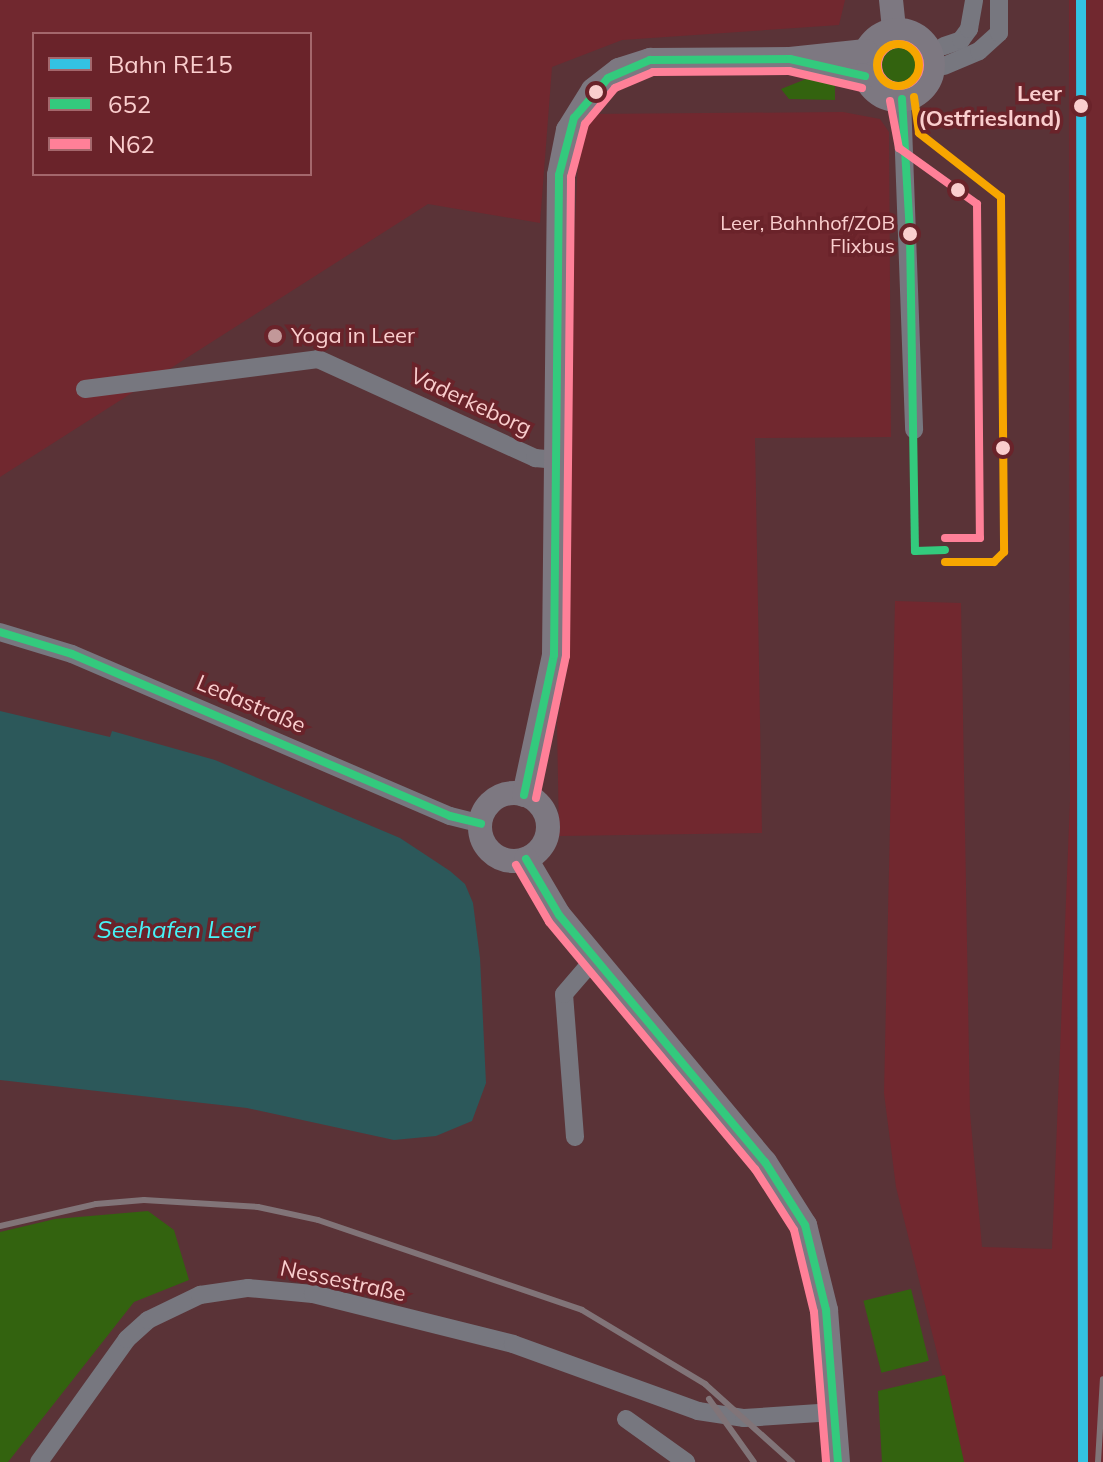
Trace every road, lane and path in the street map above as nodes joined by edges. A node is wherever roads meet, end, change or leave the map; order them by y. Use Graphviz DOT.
graph roads {
  1 [pos="891,0"];
  2 [pos="974,0"];
  3 [pos="999,0"];
  4 [pos="894,30"];
  5 [pos="944,46"];
  6 [pos="866,51"];
  7 [pos="790,59"];
  8 [pos="944,66"];
  9 [pos="865,76"];
  10 [pos="902,99"];
  11 [pos="85,389"];
  12 [pos="914,430"];
  13 [pos="557,460"];
  14 [pos="0,632"];
  15 [pos="524,795"];
  16 [pos="481,824"];
  17 [pos="526,859"];
  18 [pos="595,958"];
  19 [pos="575,1137"];
  20 [pos="834,1412"];
  21 [pos="626,1419"];
  22 [pos="39,1462"];
  23 [pos="686,1462"];
  24 [pos="838,1462"];
  1 -- 4 [label="main road"];
  2 -- 5 [label="street"];
  3 -- 8 [label="street"];
  4 -- 6 [label="main road"];
  4 -- 10 [label="main road"];
  6 -- 7 [label="main road"];
  6 -- 9 [label="main road"];
  7 -- 9 [label="main road"];
  7 -- 13 [label="main road"];
  9 -- 10 [label="main road"];
  10 -- 12 [label="street"];
  11 -- 13 [label="street, Vaderkeborg"];
  13 -- 15 [label="main road"];
  14 -- 16 [label="street, Ledastraße"];
  15 -- 16 [label="main road"];
  15 -- 17 [label="main road"];
  16 -- 17 [label="main road"];
  17 -- 18 [label="main road"];
  18 -- 19 [label="street"];
  18 -- 20 [label="main road"];
  20 -- 22 [label="street, Nessestraße"];
  20 -- 24 [label="main road"];
  21 -- 23 [label="street"];
}
